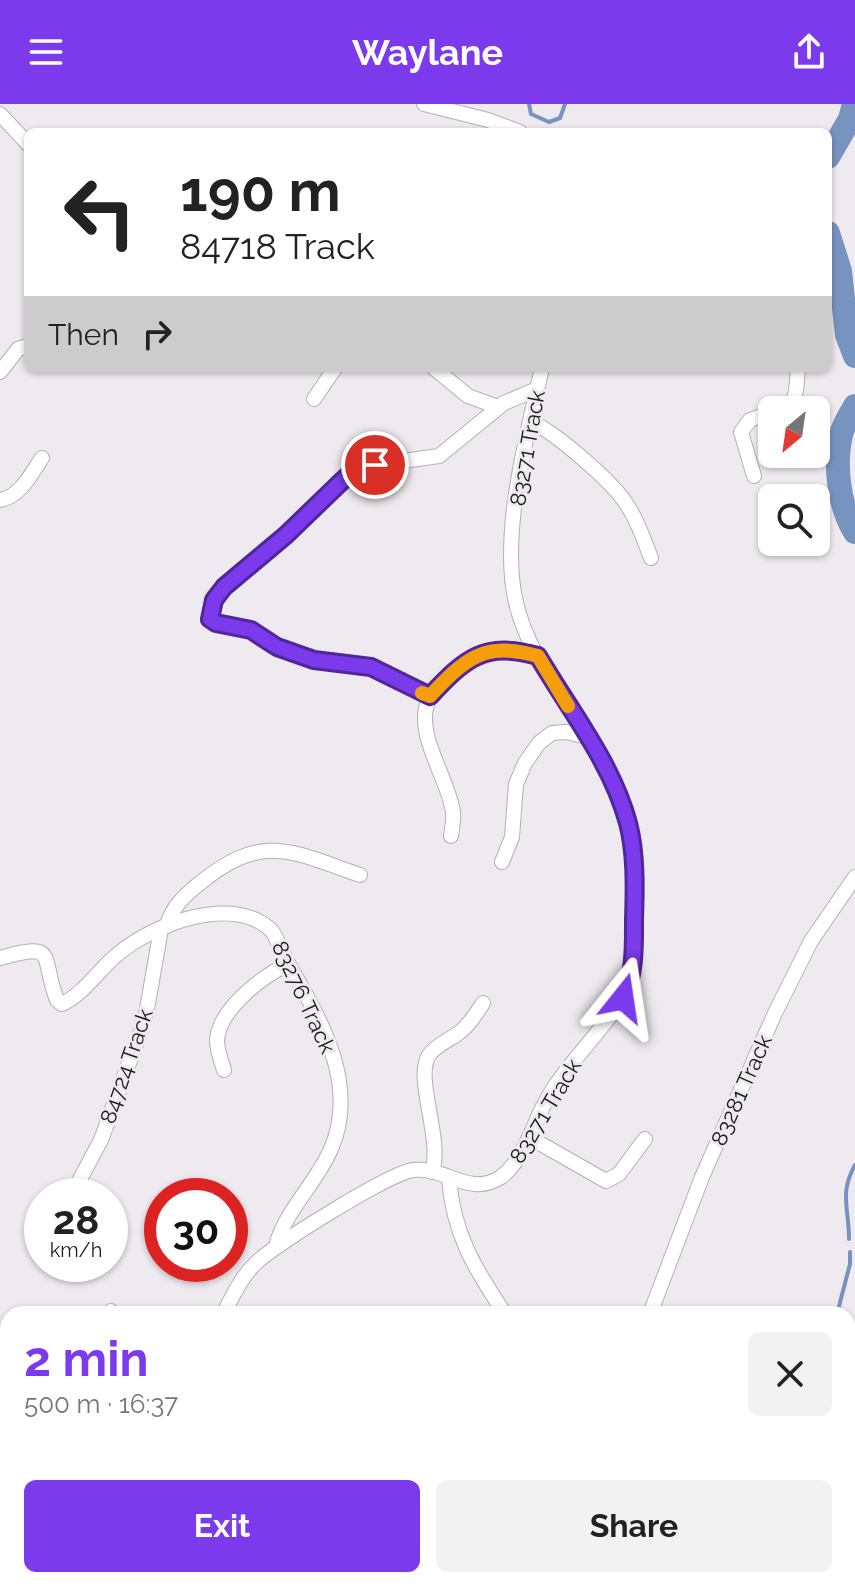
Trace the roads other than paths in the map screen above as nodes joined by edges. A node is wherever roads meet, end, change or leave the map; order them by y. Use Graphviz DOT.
graph roads {
  1 [pos="424,104"];
  2 [pos="467,109"];
  3 [pos="0,114"];
  4 [pos="511,128"];
  5 [pos="24,140"];
  6 [pos="24,347"];
  7 [pos="0,372"];
  8 [pos="332,372"];
  9 [pos="439,372"];
  10 [pos="541,372"];
  11 [pos="798,372"];
  12 [pos="537,389"];
  13 [pos="795,396"];
  14 [pos="314,399"];
  15 [pos="498,407"];
  16 [pos="758,417"];
  17 [pos="531,422"];
  18 [pos="42,458"];
  19 [pos="754,476"];
  20 [pos="0,500"];
  21 [pos="651,558"];
  22 [pos="538,656"];
  23 [pos="430,696"];
  24 [pos="587,737"];
  25 [pos="451,836"];
  26 [pos="502,862"];
  27 [pos="360,875"];
  28 [pos="855,877"];
  29 [pos="164,928"];
  30 [pos="0,958"];
  31 [pos="288,964"];
  32 [pos="483,1003"];
  33 [pos="224,1070"];
  34 [pos="529,1137"];
  35 [pos="645,1139"];
  36 [pos="432,1172"];
  37 [pos="81,1178"];
  38 [pos="449,1178"];
  39 [pos="276,1246"];
  40 [pos="227,1306"];
  41 [pos="500,1306"];
  42 [pos="653,1306"];
  1 -- 2 [label="street"];
  2 -- 4 [label="street"];
  3 -- 5 [label="street"];
  6 -- 7 [label="street"];
  8 -- 14 [label="street"];
  9 -- 15 [label="street"];
  10 -- 12 [label="street, 83271 Track"];
  11 -- 13 [label="street"];
  12 -- 15 [label="street"];
  12 -- 17 [label="street, 83271 Track"];
  15 -- 23 [label="street"];
  16 -- 19 [label="street"];
  17 -- 21 [label="street"];
  17 -- 22 [label="street, 83271 Track"];
  18 -- 20 [label="street"];
  22 -- 23 [label="street"];
  22 -- 24 [label="street, 83271 Track"];
  23 -- 25 [label="street"];
  24 -- 26 [label="street"];
  24 -- 34 [label="street, 83271 Track"];
  27 -- 29 [label="street"];
  28 -- 42 [label="street, 83281 Track"];
  29 -- 30 [label="street, 83276 Track"];
  29 -- 31 [label="street, 83276 Track"];
  29 -- 37 [label="street, 84724 Track"];
  31 -- 33 [label="street"];
  31 -- 39 [label="street, 83276 Track"];
  32 -- 36 [label="street"];
  34 -- 35 [label="street"];
  34 -- 38 [label="street, 83271 Track"];
  36 -- 38 [label="street, 83271 Track"];
  36 -- 39 [label="street, 83271 Track"];
  38 -- 41 [label="street"];
  39 -- 40 [label="street, 83271 Track"];
}
